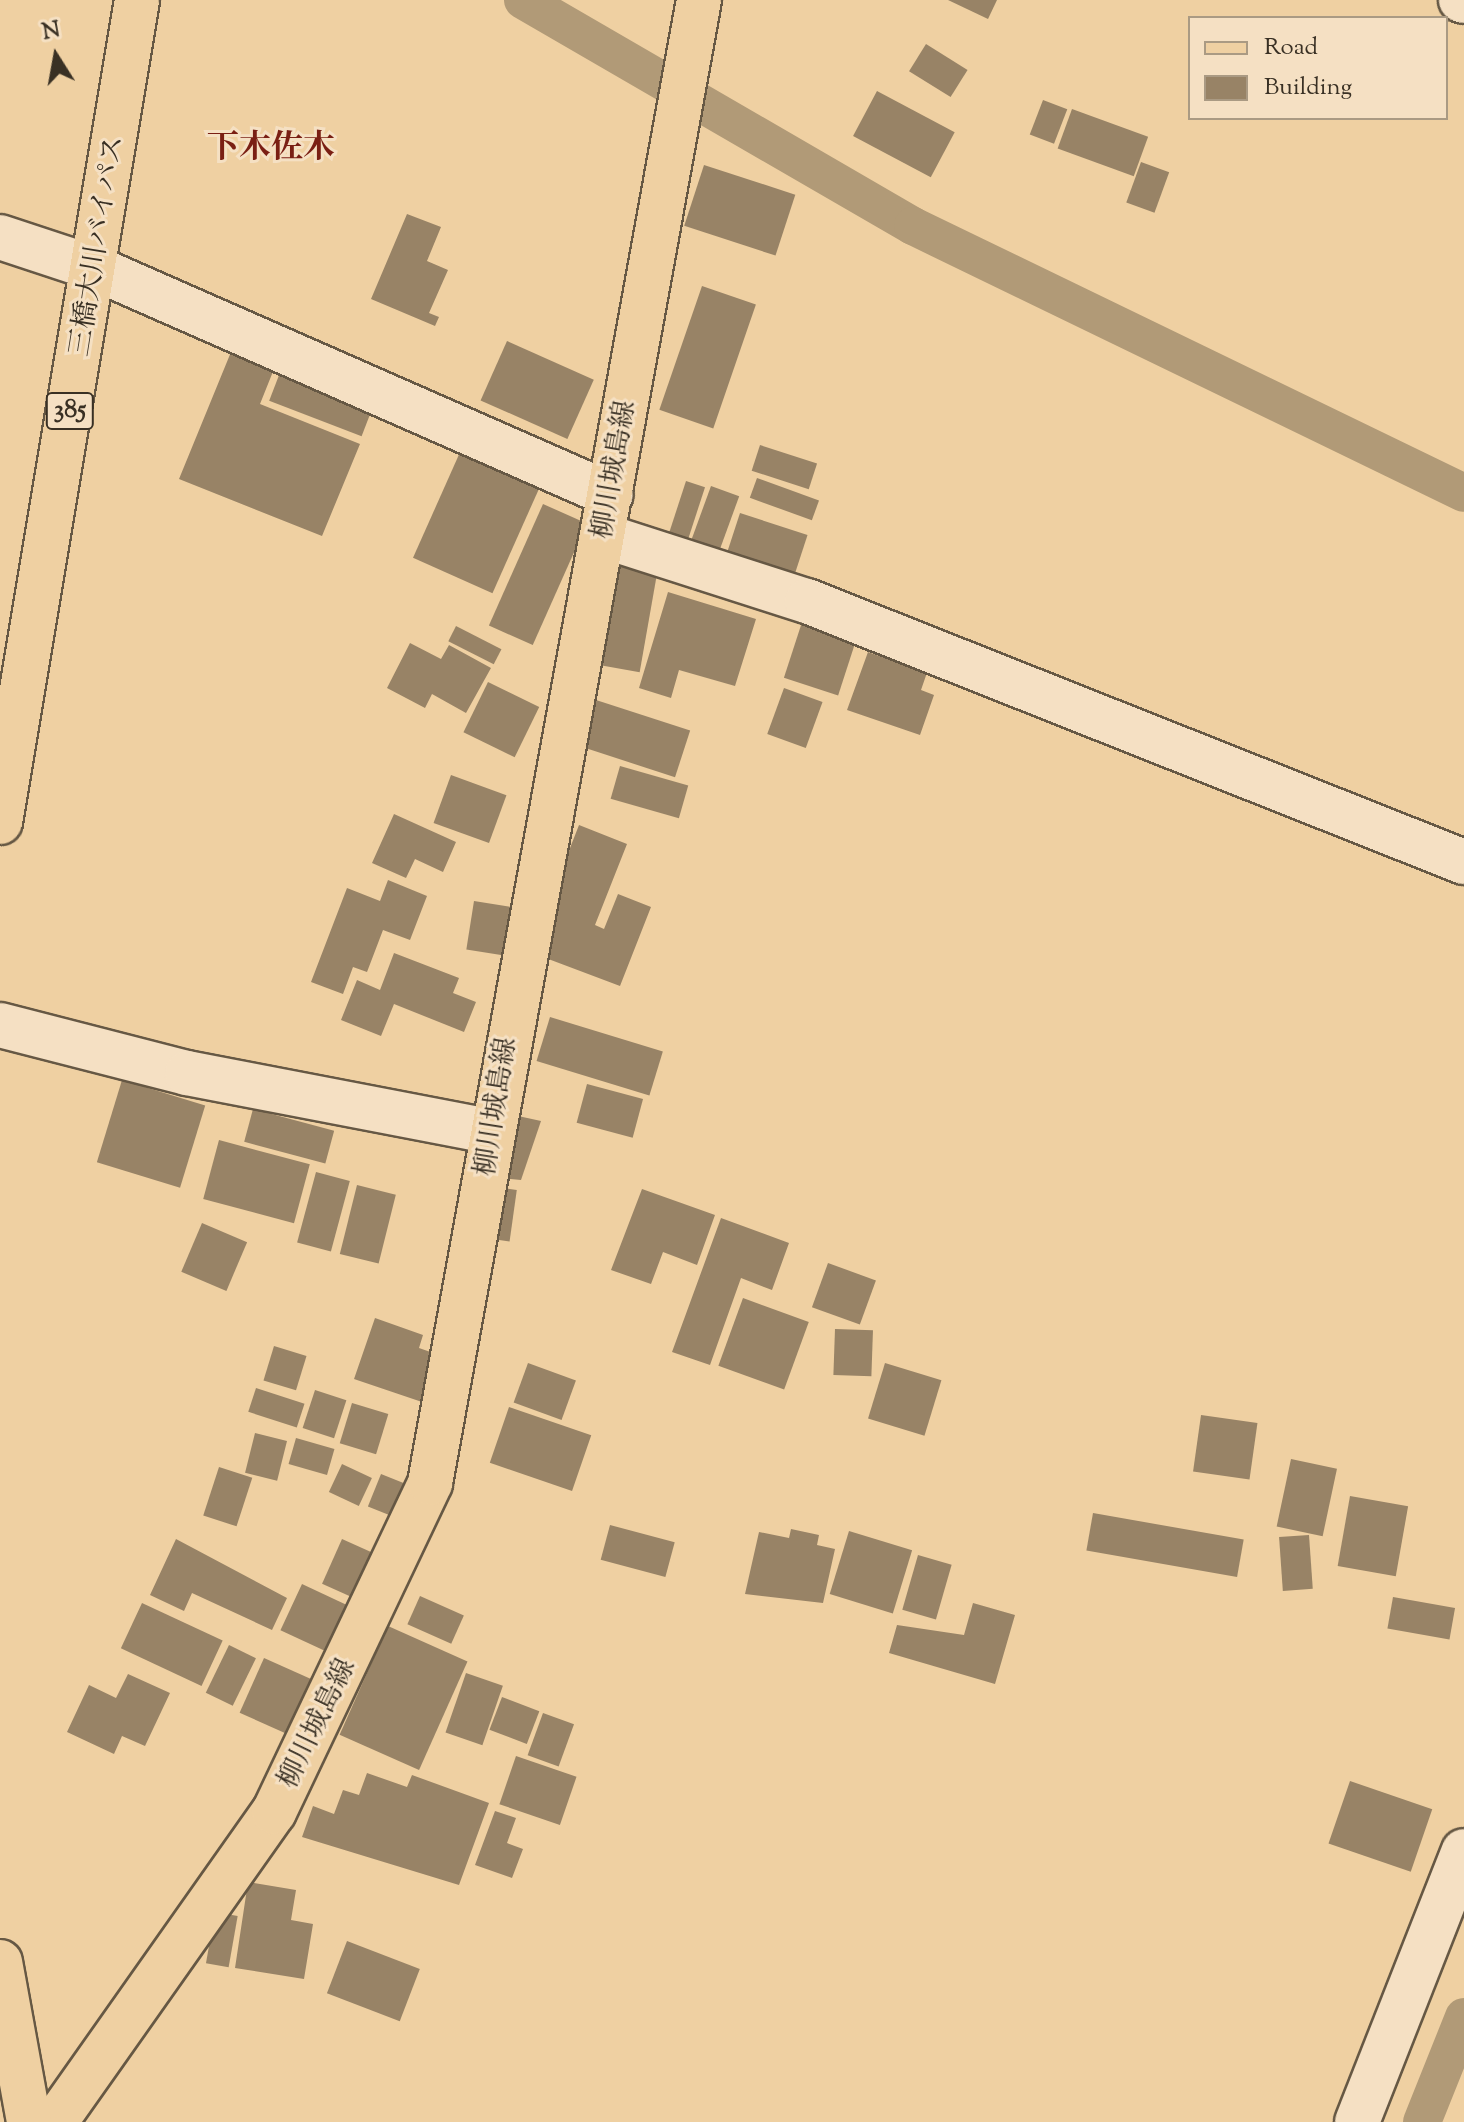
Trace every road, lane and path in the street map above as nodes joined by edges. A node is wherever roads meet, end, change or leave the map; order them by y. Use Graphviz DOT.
graph roads {
  1 [pos="137,0"];
  2 [pos="699,0"];
  3 [pos="0,237"];
  4 [pos="97,269"];
  5 [pos="607,516"];
  6 [pos="0,822"];
  7 [pos="1464,862"];
  8 [pos="0,1025"];
  9 [pos="492,1132"];
  10 [pos="1464,1851"];
  11 [pos="0,1962"];
  12 [pos="29,2122"];
  13 [pos="55,2122"];
  14 [pos="1357,2122"];
  1 -- 4 [label="main road, 三橋大川バイパス / 385"];
  2 -- 5 [label="main road, 柳川城島線"];
  3 -- 4 [label="street"];
  4 -- 5 [label="street"];
  4 -- 6 [label="main road, 三橋大川バイパス / 385"];
  5 -- 7 [label="street"];
  5 -- 9 [label="main road, 柳川城島線"];
  8 -- 9 [label="street"];
  9 -- 13 [label="main road, 柳川城島線"];
  10 -- 14 [label="street"];
  11 -- 12 [label="main road"];
}
